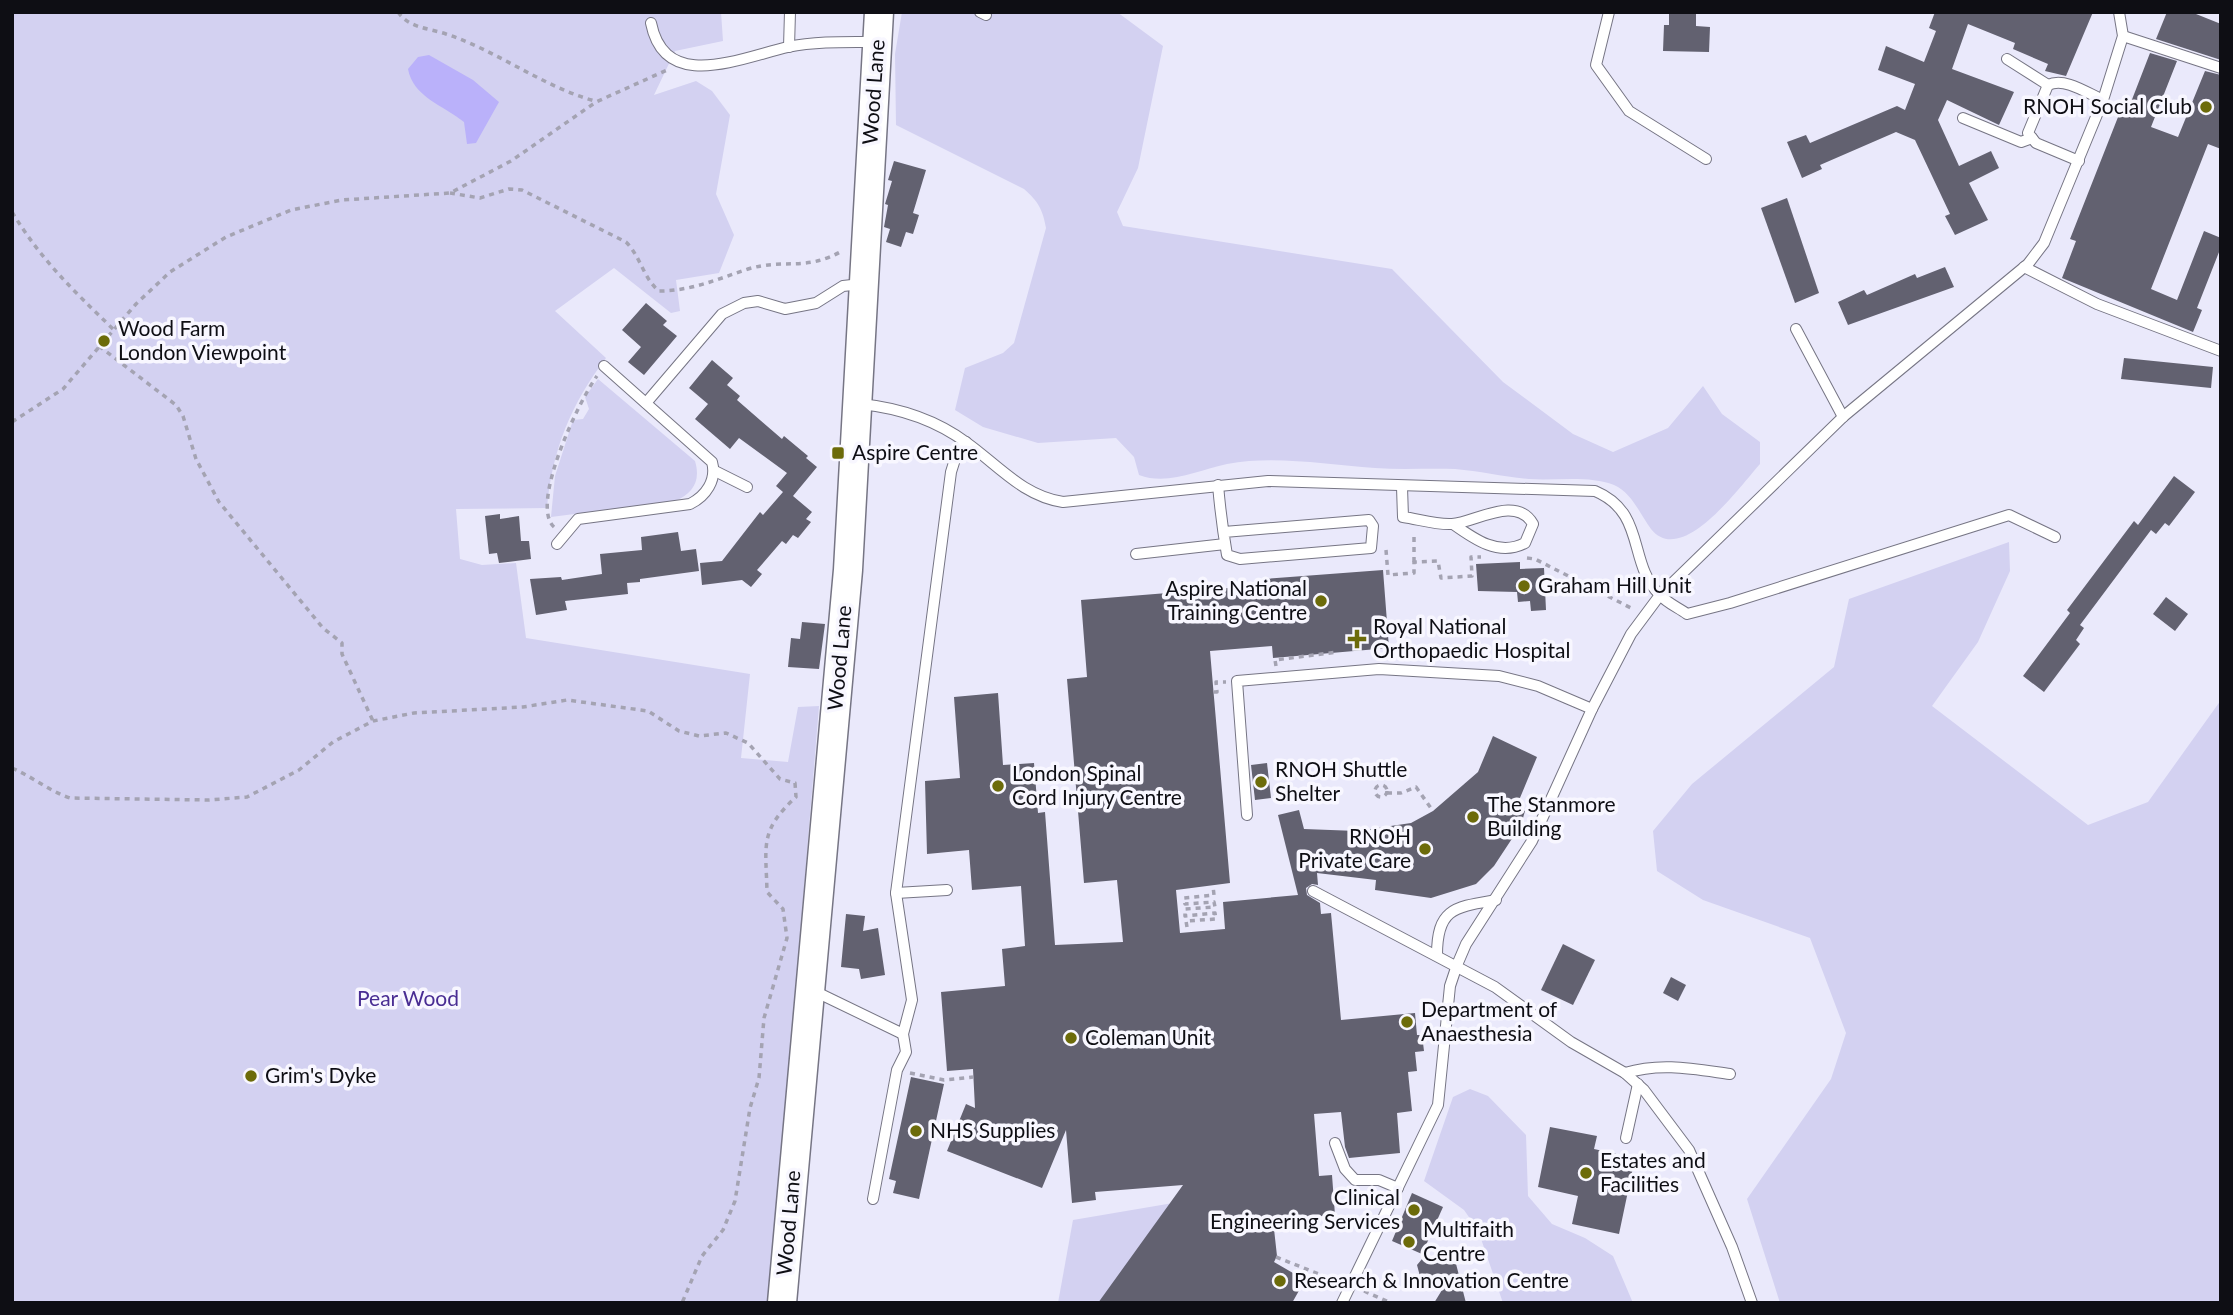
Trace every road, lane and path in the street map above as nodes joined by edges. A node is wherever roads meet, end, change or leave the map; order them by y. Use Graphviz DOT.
graph roads {
  1 [pos="398,12"];
  2 [pos="790,12"];
  3 [pos="879,12"];
  4 [pos="1609,12"];
  5 [pos="2119,12"];
  6 [pos="651,23"];
  7 [pos="2123,36"];
  8 [pos="877,42"];
  9 [pos="789,47"];
  10 [pos="2007,58"];
  11 [pos="682,65"];
  12 [pos="2221,68"];
  13 [pos="2048,85"];
  14 [pos="2103,100"];
  15 [pos="596,102"];
  16 [pos="1963,118"];
  17 [pos="2032,138"];
  18 [pos="1706,159"];
  19 [pos="2080,161"];
  20 [pos="450,193"];
  21 [pos="12,212"];
  22 [pos="865,246"];
  23 [pos="2024,267"];
  24 [pos="864,284"];
  25 [pos="1796,329"];
  26 [pos="113,330"];
  27 [pos="99,346"];
  28 [pos="2221,351"];
  29 [pos="604,366"];
  30 [pos="646,403"];
  31 [pos="857,403"];
  32 [pos="1843,417"];
  33 [pos="12,422"];
  34 [pos="966,442"];
  35 [pos="715,471"];
  36 [pos="1218,485"];
  37 [pos="747,487"];
  38 [pos="1402,487"];
  39 [pos="1414,524"];
  40 [pos="1454,524"];
  41 [pos="1224,532"];
  42 [pos="1384,537"];
  43 [pos="2055,537"];
  44 [pos="561,540"];
  45 [pos="1225,544"];
  46 [pos="1136,554"];
  47 [pos="1483,557"];
  48 [pos="1521,557"];
  49 [pos="1413,562"];
  50 [pos="1660,595"];
  51 [pos="1630,608"];
  52 [pos="1338,652"];
  53 [pos="1276,668"];
  54 [pos="1592,709"];
  55 [pos="373,721"];
  56 [pos="12,768"];
  57 [pos="1387,793"];
  58 [pos="1433,811"];
  59 [pos="1247,815"];
  60 [pos="1213,886"];
  61 [pos="947,890"];
  62 [pos="1313,891"];
  63 [pos="896,893"];
  64 [pos="1496,900"];
  65 [pos="1187,927"];
  66 [pos="1437,955"];
  67 [pos="1457,965"];
  68 [pos="812,990"];
  69 [pos="903,1034"];
  70 [pos="897,1070"];
  71 [pos="1625,1073"];
  72 [pos="1730,1074"];
  73 [pos="973,1077"];
  74 [pos="1638,1084"];
  75 [pos="1626,1138"];
  76 [pos="1335,1143"];
  77 [pos="1398,1188"];
  78 [pos="873,1199"];
  79 [pos="1276,1257"];
  80 [pos="1342,1283"];
  81 [pos="1364,1291"];
  82 [pos="682,1303"];
  83 [pos="782,1303"];
  84 [pos="1342,1303"];
  85 [pos="1391,1303"];
  86 [pos="1752,1303"];
  1 -- 15 [label="path"];
  2 -- 9 [label="lane"];
  3 -- 8 [label="street, Wood Lane"];
  4 -- 18 [label="lane"];
  5 -- 7 [label="lane"];
  6 -- 11 [label="lane"];
  7 -- 12 [label="lane"];
  7 -- 14 [label="lane"];
  8 -- 9 [label="lane"];
  8 -- 22 [label="street, Wood Lane"];
  9 -- 11 [label="lane"];
  10 -- 13 [label="lane"];
  11 -- 15 [label="path"];
  13 -- 14 [label="lane"];
  13 -- 17 [label="lane"];
  14 -- 19 [label="lane"];
  15 -- 20 [label="path"];
  16 -- 17 [label="lane"];
  17 -- 19 [label="lane"];
  19 -- 23 [label="lane"];
  20 -- 22 [label="path"];
  20 -- 26 [label="path"];
  21 -- 26 [label="path"];
  22 -- 24 [label="street, Wood Lane"];
  23 -- 28 [label="lane"];
  23 -- 32 [label="lane"];
  24 -- 30 [label="lane"];
  24 -- 31 [label="street, Wood Lane"];
  25 -- 32 [label="lane"];
  26 -- 27 [label="path"];
  27 -- 33 [label="path"];
  27 -- 55 [label="path"];
  29 -- 30 [label="lane"];
  29 -- 44 [label="path"];
  30 -- 35 [label="lane"];
  31 -- 34 [label="lane"];
  31 -- 68 [label="street, Wood Lane"];
  32 -- 50 [label="lane"];
  34 -- 36 [label="lane"];
  34 -- 63 [label="lane"];
  35 -- 37 [label="lane"];
  35 -- 44 [label="lane"];
  36 -- 38 [label="lane"];
  36 -- 41 [label="lane"];
  38 -- 40 [label="lane"];
  38 -- 50 [label="lane"];
  39 -- 49 [label="path"];
  40 -- 40 [label="lane"];
  41 -- 45 [label="lane"];
  41 -- 45 [label="lane"];
  42 -- 49 [label="path"];
  43 -- 50 [label="lane"];
  45 -- 46 [label="lane"];
  47 -- 49 [label="path"];
  48 -- 51 [label="path"];
  50 -- 54 [label="lane"];
  52 -- 53 [label="path"];
  54 -- 59 [label="lane"];
  54 -- 64 [label="lane"];
  55 -- 56 [label="path"];
  55 -- 82 [label="path"];
  57 -- 58 [label="path"];
  60 -- 65 [label="path"];
  61 -- 63 [label="lane"];
  62 -- 66 [label="lane"];
  63 -- 69 [label="lane"];
  64 -- 66 [label="lane"];
  64 -- 67 [label="lane"];
  66 -- 67 [label="lane"];
  67 -- 71 [label="lane"];
  67 -- 77 [label="lane"];
  68 -- 69 [label="lane"];
  68 -- 83 [label="street, Wood Lane"];
  69 -- 70 [label="lane"];
  70 -- 73 [label="path"];
  70 -- 78 [label="lane"];
  71 -- 72 [label="lane"];
  71 -- 74 [label="lane"];
  74 -- 75 [label="lane"];
  74 -- 86 [label="lane"];
  76 -- 77 [label="lane"];
  77 -- 84 [label="lane"];
  79 -- 80 [label="path"];
  81 -- 85 [label="path"];
}
